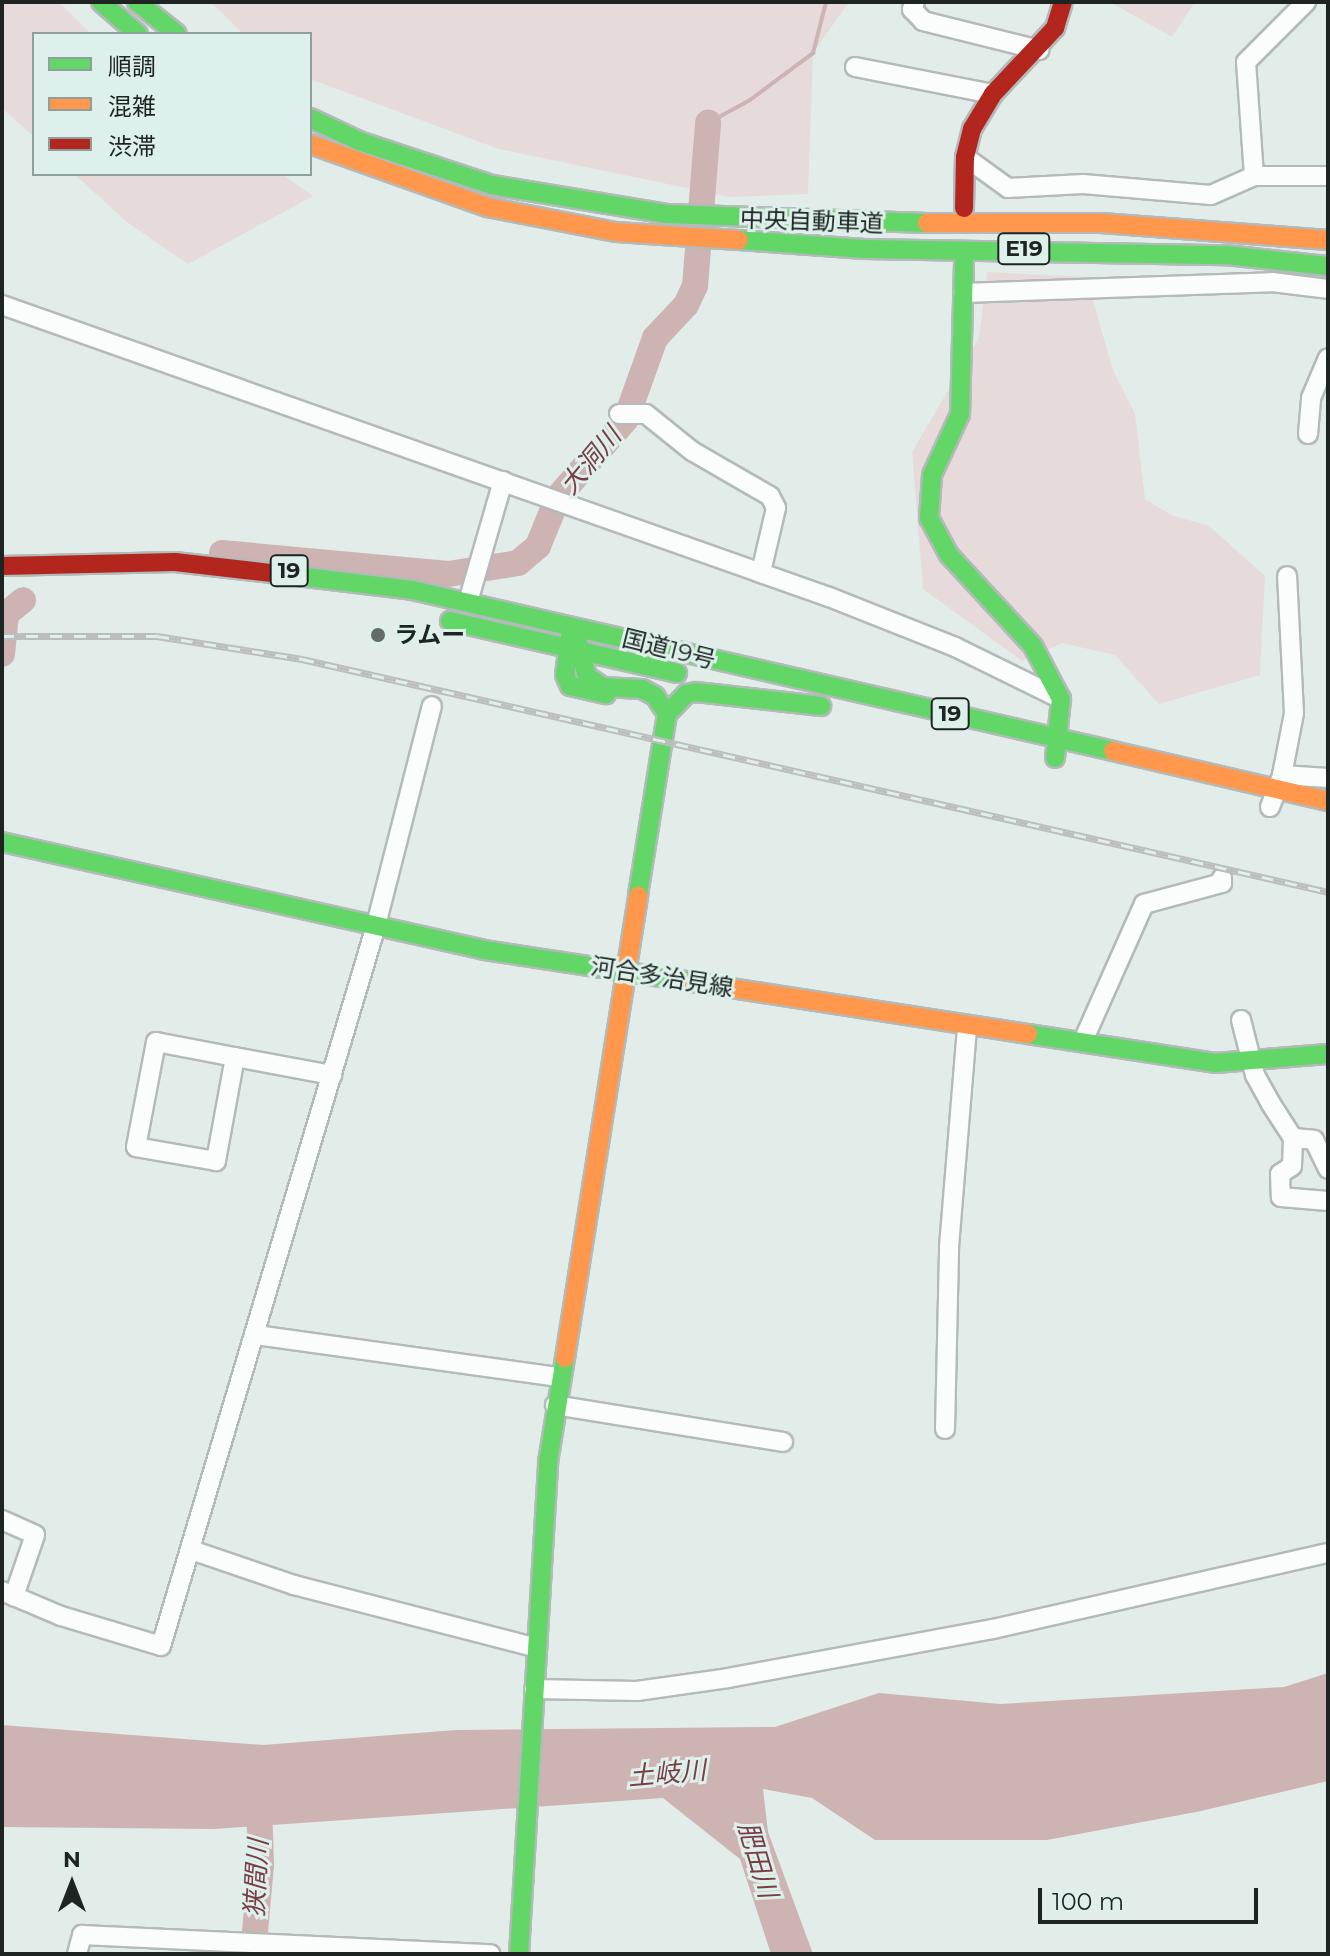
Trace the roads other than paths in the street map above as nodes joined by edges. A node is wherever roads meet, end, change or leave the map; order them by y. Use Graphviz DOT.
graph roads {
  1 [pos="101,2"];
  2 [pos="137,2"];
  3 [pos="915,2"];
  4 [pos="1063,2"];
  5 [pos="1306,2"];
  6 [pos="136,32"];
  7 [pos="174,32"];
  8 [pos="1039,50"];
  9 [pos="855,67"];
  10 [pos="993,94"];
  11 [pos="312,119"];
  12 [pos="312,145"];
  13 [pos="965,157"];
  14 [pos="1254,176"];
  15 [pos="1328,176"];
  16 [pos="964,208"];
  17 [pos="1328,240"];
  18 [pos="964,263"];
  19 [pos="1328,266"];
  20 [pos="1328,289"];
  21 [pos="963,293"];
  22 [pos="2,305"];
  23 [pos="1328,358"];
  24 [pos="627,414"];
  25 [pos="1308,434"];
  26 [pos="503,481"];
  27 [pos="2,566"];
  28 [pos="761,572"];
  29 [pos="1287,576"];
  30 [pos="2,585"];
  31 [pos="468,602"];
  32 [pos="391,607"];
  33 [pos="435,617"];
  34 [pos="572,625"];
  35 [pos="576,650"];
  36 [pos="1061,699"];
  37 [pos="432,706"];
  38 [pos="667,714"];
  39 [pos="1058,738"];
  40 [pos="661,740"];
  41 [pos="1328,778"];
  42 [pos="1276,790"];
  43 [pos="1328,801"];
  44 [pos="1328,820"];
  45 [pos="2,842"];
  46 [pos="1222,878"];
  47 [pos="375,929"];
  48 [pos="622,972"];
  49 [pos="1241,1020"];
  50 [pos="967,1026"];
  51 [pos="1083,1041"];
  52 [pos="1328,1054"];
  53 [pos="235,1057"];
  54 [pos="1251,1063"];
  55 [pos="332,1075"];
  56 [pos="1293,1138"];
  57 [pos="1328,1169"];
  58 [pos="1328,1201"];
  59 [pos="256,1335"];
  60 [pos="559,1377"];
  61 [pos="555,1405"];
  62 [pos="945,1429"];
  63 [pos="783,1442"];
  64 [pos="2,1520"];
  65 [pos="191,1550"];
  66 [pos="1328,1553"];
  67 [pos="8,1593"];
  68 [pos="537,1648"];
  69 [pos="534,1689"];
  70 [pos="449,1953"];
  71 [pos="519,1953"];
  72 [pos="77,1954"];
  73 [pos="491,1954"];
  1 -- 6 [label="main road"];
  2 -- 7 [label="main road"];
  3 -- 8 [label="street"];
  4 -- 8 [label="main road"];
  5 -- 14 [label="street"];
  8 -- 10 [label="main road"];
  9 -- 10 [label="street"];
  10 -- 13 [label="main road"];
  11 -- 17 [label="main road, 中央自動車道 / E19"];
  12 -- 19 [label="main road, 中央自動車道 / E19"];
  13 -- 14 [label="street"];
  13 -- 16 [label="main road"];
  14 -- 15 [label="street"];
  18 -- 21 [label="main road"];
  20 -- 21 [label="street"];
  21 -- 36 [label="main road"];
  22 -- 26 [label="street"];
  23 -- 25 [label="street"];
  24 -- 28 [label="street"];
  26 -- 28 [label="street"];
  26 -- 31 [label="street"];
  27 -- 31 [label="main road, 国道19号 / 19"];
  28 -- 36 [label="street"];
  29 -- 42 [label="street"];
  30 -- 32 [label="main road, 19"];
  31 -- 34 [label="main road, 国道19号 / 19"];
  33 -- 35 [label="main road, 国道19号"];
  34 -- 35 [label="main road"];
  34 -- 39 [label="main road, 国道19号 / 19"];
  35 -- 38 [label="main road"];
  35 -- 38 [label="main road, 国道19号"];
  35 -- 40 [label="main road"];
  36 -- 39 [label="main road"];
  37 -- 47 [label="street"];
  38 -- 40 [label="main road"];
  39 -- 42 [label="main road, 国道19号 / 19"];
  39 -- 42 [label="main road, 国道19号 / 19"];
  40 -- 48 [label="main road"];
  41 -- 42 [label="street"];
  42 -- 43 [label="main road, 国道19号 / 19"];
  42 -- 44 [label="main road, 国道19号 / 19"];
  45 -- 47 [label="main road, 河合多治見線"];
  46 -- 51 [label="street"];
  47 -- 48 [label="main road, 河合多治見線"];
  47 -- 55 [label="street"];
  48 -- 50 [label="main road, 河合多治見線"];
  48 -- 60 [label="main road"];
  49 -- 54 [label="street"];
  50 -- 51 [label="main road, 河合多治見線"];
  50 -- 62 [label="street"];
  51 -- 54 [label="main road, 河合多治見線"];
  52 -- 54 [label="main road, 河合多治見線"];
  53 -- 53 [label="street"];
  53 -- 55 [label="street"];
  54 -- 56 [label="street"];
  55 -- 59 [label="street"];
  56 -- 57 [label="street"];
  56 -- 58 [label="street"];
  59 -- 60 [label="street"];
  59 -- 65 [label="street"];
  60 -- 61 [label="main road"];
  61 -- 63 [label="street"];
  61 -- 68 [label="main road"];
  64 -- 67 [label="street"];
  65 -- 67 [label="street"];
  65 -- 68 [label="street"];
  66 -- 69 [label="street"];
  68 -- 69 [label="main road"];
  69 -- 71 [label="main road"];
  70 -- 72 [label="street"];
  70 -- 73 [label="street"];
}
